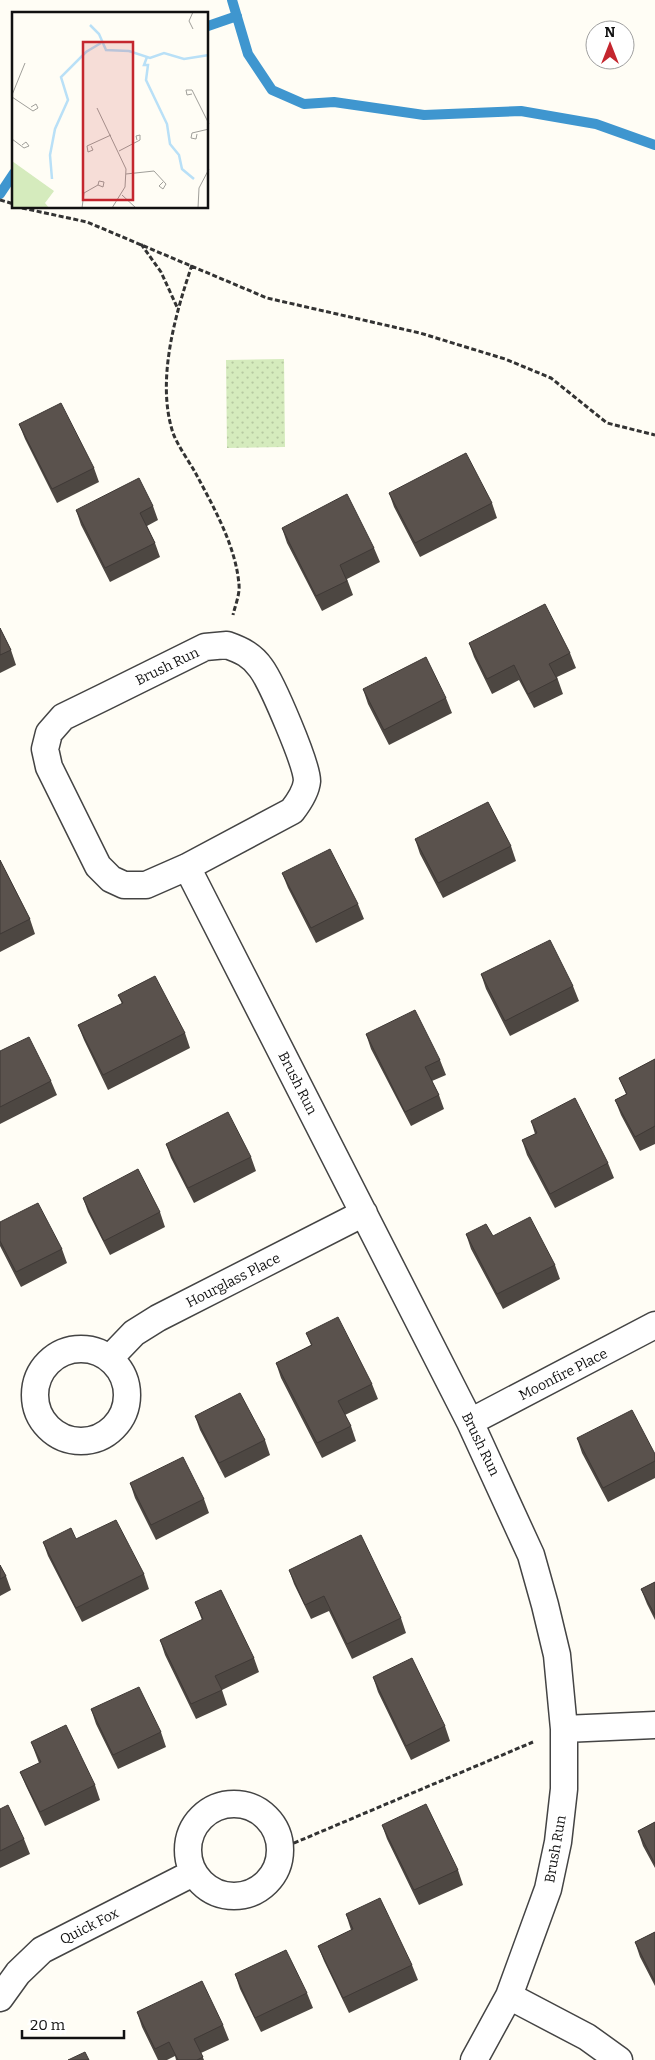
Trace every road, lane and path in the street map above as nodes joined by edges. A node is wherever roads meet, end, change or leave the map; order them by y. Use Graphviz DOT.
graph roads {
  1 [pos="26,209"];
  2 [pos="141,243"];
  3 [pos="192,265"];
  4 [pos="178,308"];
  5 [pos="655,435"];
  6 [pos="227,645"];
  7 [pos="187,867"];
  8 [pos="364,1213"];
  9 [pos="655,1325"];
  10 [pos="110,1358"];
  11 [pos="470,1422"];
  12 [pos="655,1725"];
  13 [pos="564,1729"];
  14 [pos="280,1850"];
  15 [pos="193,1873"];
  16 [pos="509,1996"];
  17 [pos="0,1998"];
  18 [pos="474,2060"];
  19 [pos="619,2060"];
  1 -- 2 [label="path"];
  2 -- 3 [label="path"];
  2 -- 4 [label="path"];
  3 -- 4 [label="path"];
  3 -- 5 [label="path"];
  4 -- 6 [label="path"];
  6 -- 7 [label="street, Brush Run"];
  6 -- 7 [label="street, Brush Run"];
  7 -- 8 [label="street, Brush Run"];
  8 -- 10 [label="street, Hourglass Place"];
  8 -- 11 [label="street, Brush Run"];
  9 -- 11 [label="street, Moonfire Place"];
  11 -- 13 [label="street, Brush Run"];
  12 -- 13 [label="street"];
  13 -- 14 [label="path"];
  13 -- 16 [label="street, Brush Run"];
  14 -- 15 [label="street"];
  14 -- 15 [label="street"];
  15 -- 17 [label="street, Quick Fox"];
  16 -- 18 [label="street, Brush Run"];
  16 -- 19 [label="street"];
}
